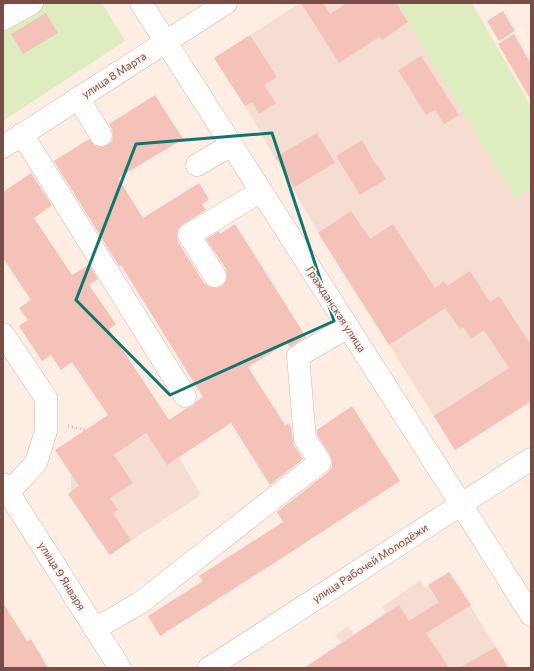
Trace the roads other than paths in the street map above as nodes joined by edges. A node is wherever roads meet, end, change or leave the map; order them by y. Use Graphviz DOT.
graph roads {
  1 [pos="32,3"];
  2 [pos="141,3"];
  3 [pos="226,3"];
  4 [pos="3,19"];
  5 [pos="165,42"];
  6 [pos="78,98"];
  7 [pos="22,134"];
  8 [pos="101,135"];
  9 [pos="231,145"];
  10 [pos="3,147"];
  11 [pos="197,166"];
  12 [pos="261,192"];
  13 [pos="215,276"];
  14 [pos="348,327"];
  15 [pos="3,334"];
  16 [pos="185,396"];
  17 [pos="531,459"];
  18 [pos="6,488"];
  19 [pos="461,504"];
  20 [pos="531,615"];
  21 [pos="95,629"];
  22 [pos="112,662"];
  23 [pos="209,668"];
  1 -- 4 [label="street"];
  2 -- 5 [label="street, Гражданская улица"];
  3 -- 5 [label="street, улица 8 Марта"];
  5 -- 6 [label="street, улица 8 Марта"];
  5 -- 9 [label="street, Гражданская улица"];
  6 -- 7 [label="street, улица 8 Марта"];
  6 -- 8 [label="street"];
  7 -- 10 [label="street, улица 8 Марта"];
  7 -- 16 [label="street"];
  9 -- 11 [label="street"];
  9 -- 12 [label="street, Гражданская улица"];
  12 -- 13 [label="street"];
  12 -- 14 [label="street, Гражданская улица"];
  14 -- 19 [label="street, Гражданская улица"];
  14 -- 21 [label="street"];
  15 -- 18 [label="street"];
  17 -- 19 [label="street, улица Рабочей Молодёжи"];
  18 -- 21 [label="street, улица 9 Января"];
  19 -- 20 [label="street, Гражданская улица"];
  19 -- 23 [label="street, улица Рабочей Молодёжи"];
  21 -- 22 [label="street, улица 9 Января"];
}
